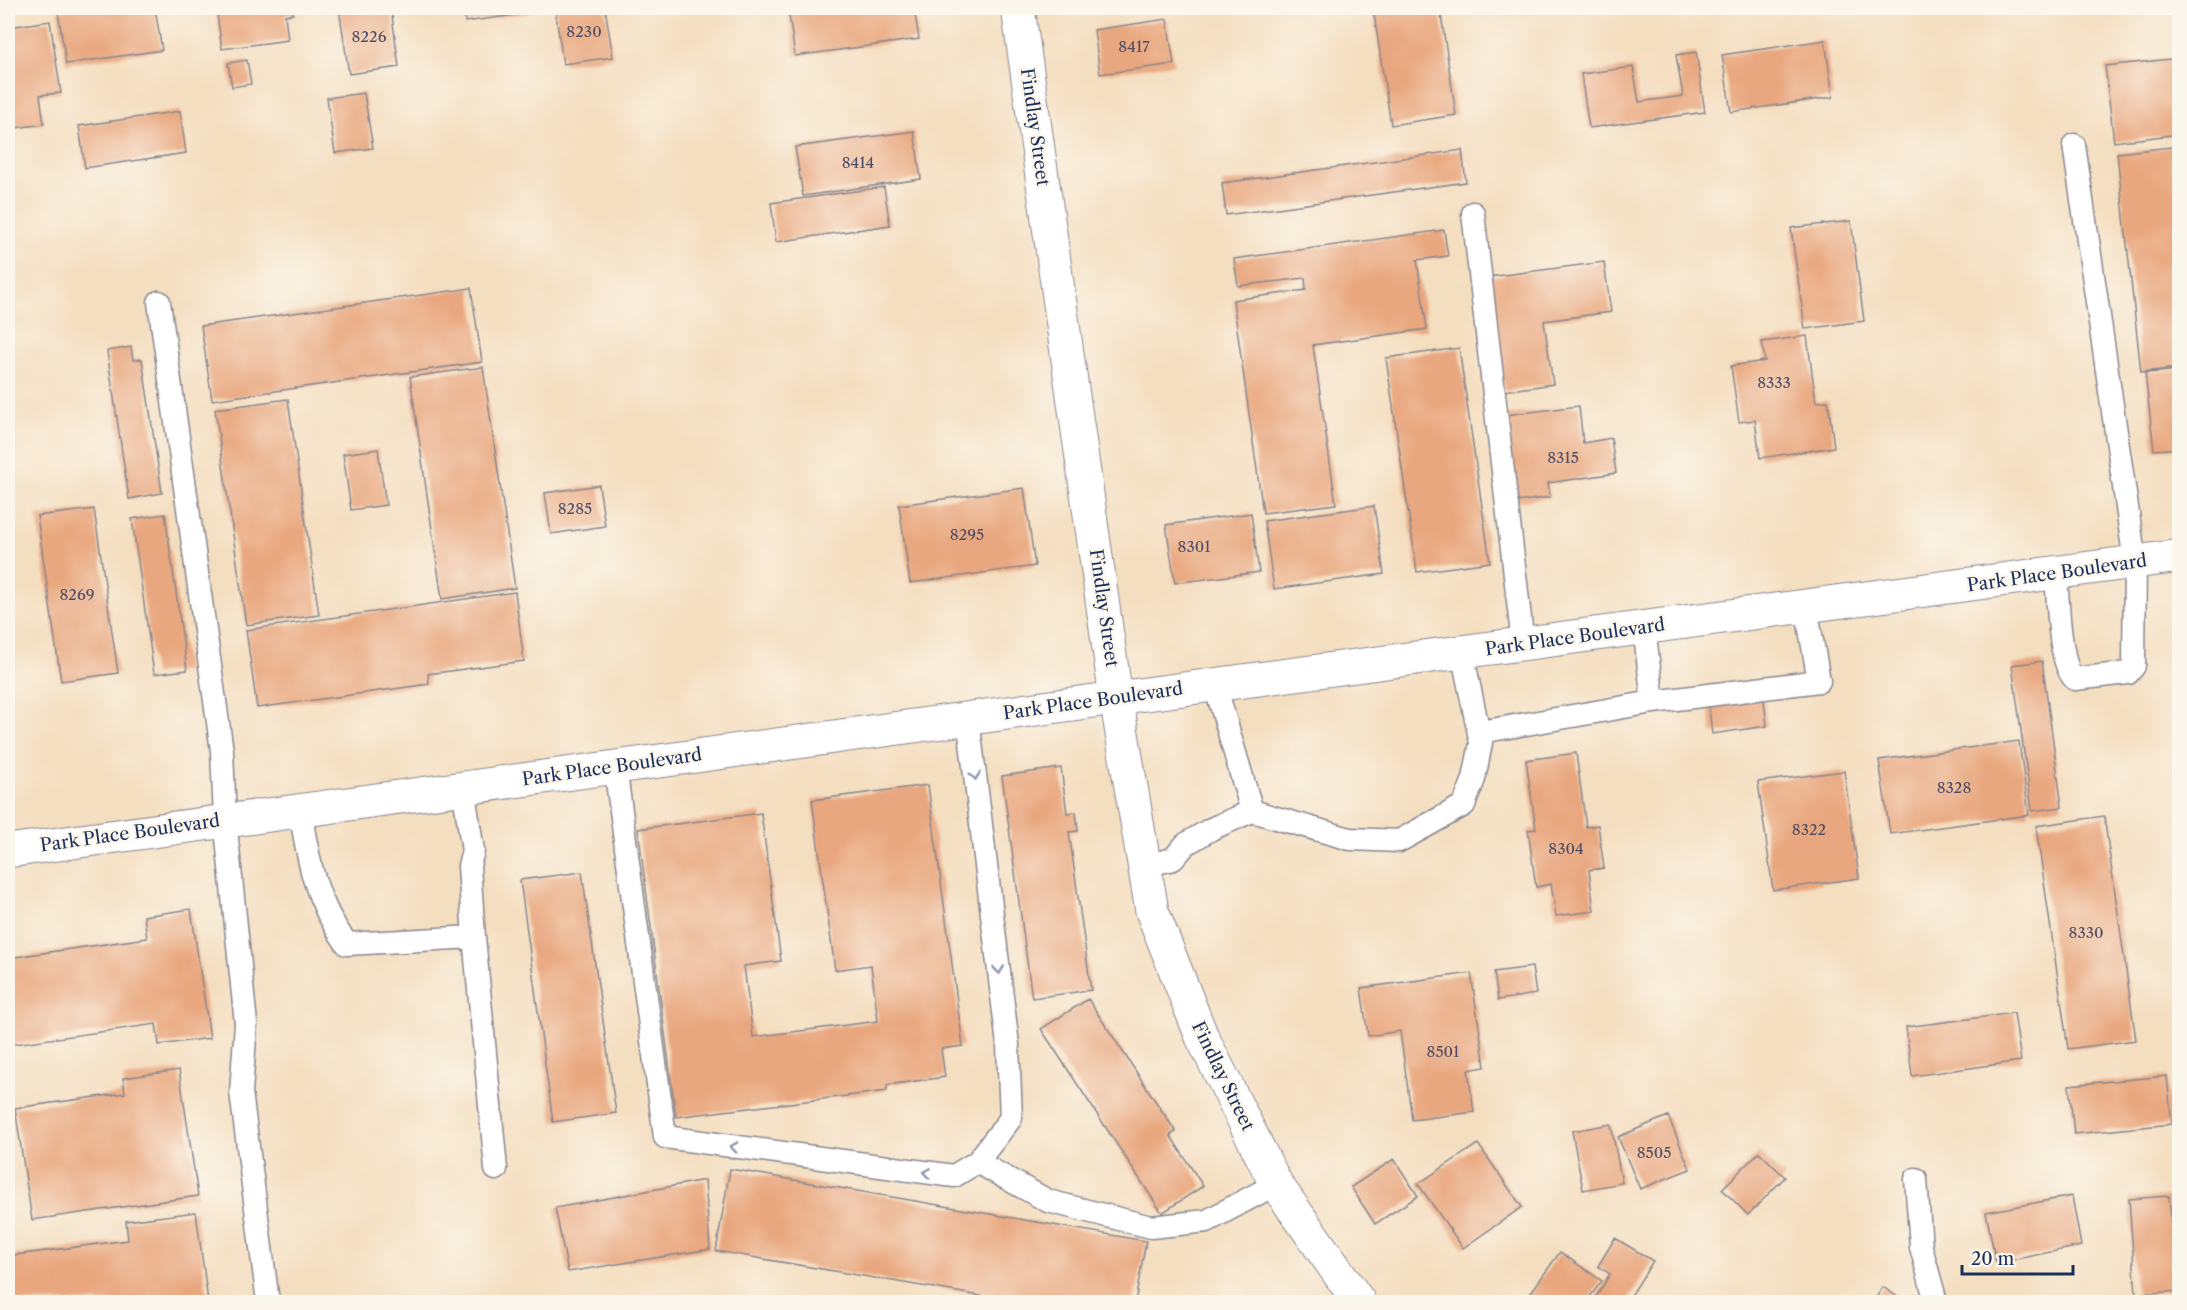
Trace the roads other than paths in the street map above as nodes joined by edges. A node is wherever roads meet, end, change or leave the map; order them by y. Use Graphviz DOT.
graph roads {
  1 [pos="1018,8"];
  2 [pos="2074,145"];
  3 [pos="1473,213"];
  4 [pos="159,302"];
  5 [pos="2180,556"];
  6 [pos="2136,562"];
  7 [pos="2056,573"];
  8 [pos="1806,606"];
  9 [pos="1644,627"];
  10 [pos="1523,644"];
  11 [pos="1462,652"];
  12 [pos="1215,685"];
  13 [pos="1116,698"];
  14 [pos="1653,702"];
  15 [pos="968,718"];
  16 [pos="1480,732"];
  17 [pos="615,766"];
  18 [pos="463,787"];
  19 [pos="300,809"];
  20 [pos="1252,811"];
  21 [pos="225,819"];
  22 [pos="8,851"];
  23 [pos="1144,866"];
  24 [pos="474,937"];
  25 [pos="976,1162"];
  26 [pos="496,1169"];
  27 [pos="1916,1179"];
  28 [pos="1276,1184"];
  29 [pos="268,1302"];
  30 [pos="1359,1302"];
  31 [pos="1936,1302"];
  1 -- 13 [label="street, Findlay Street"];
  2 -- 6 [label="lane"];
  3 -- 10 [label="lane"];
  4 -- 21 [label="lane"];
  5 -- 6 [label="street, Park Place Boulevard"];
  6 -- 7 [label="street, Park Place Boulevard"];
  6 -- 7 [label="lane"];
  7 -- 8 [label="street, Park Place Boulevard"];
  8 -- 9 [label="street, Park Place Boulevard"];
  8 -- 14 [label="lane"];
  9 -- 10 [label="street, Park Place Boulevard"];
  9 -- 14 [label="lane"];
  10 -- 11 [label="street, Park Place Boulevard"];
  11 -- 12 [label="street, Park Place Boulevard"];
  11 -- 16 [label="lane"];
  12 -- 13 [label="street, Park Place Boulevard"];
  12 -- 20 [label="lane"];
  13 -- 15 [label="street, Park Place Boulevard"];
  13 -- 23 [label="street, Findlay Street"];
  14 -- 16 [label="lane"];
  15 -- 17 [label="street, Park Place Boulevard"];
  15 -- 25 [label="lane, one-way"];
  16 -- 20 [label="lane"];
  17 -- 18 [label="street, Park Place Boulevard"];
  25 -- 17 [label="lane, one-way"];
  18 -- 19 [label="street, Park Place Boulevard"];
  18 -- 24 [label="lane"];
  19 -- 21 [label="street, Park Place Boulevard"];
  19 -- 24 [label="lane"];
  20 -- 23 [label="lane"];
  21 -- 22 [label="street, Park Place Boulevard"];
  21 -- 29 [label="lane"];
  23 -- 28 [label="street, Findlay Street"];
  24 -- 26 [label="lane"];
  25 -- 28 [label="lane"];
  27 -- 31 [label="lane"];
  28 -- 30 [label="street, Findlay Street"];
}
